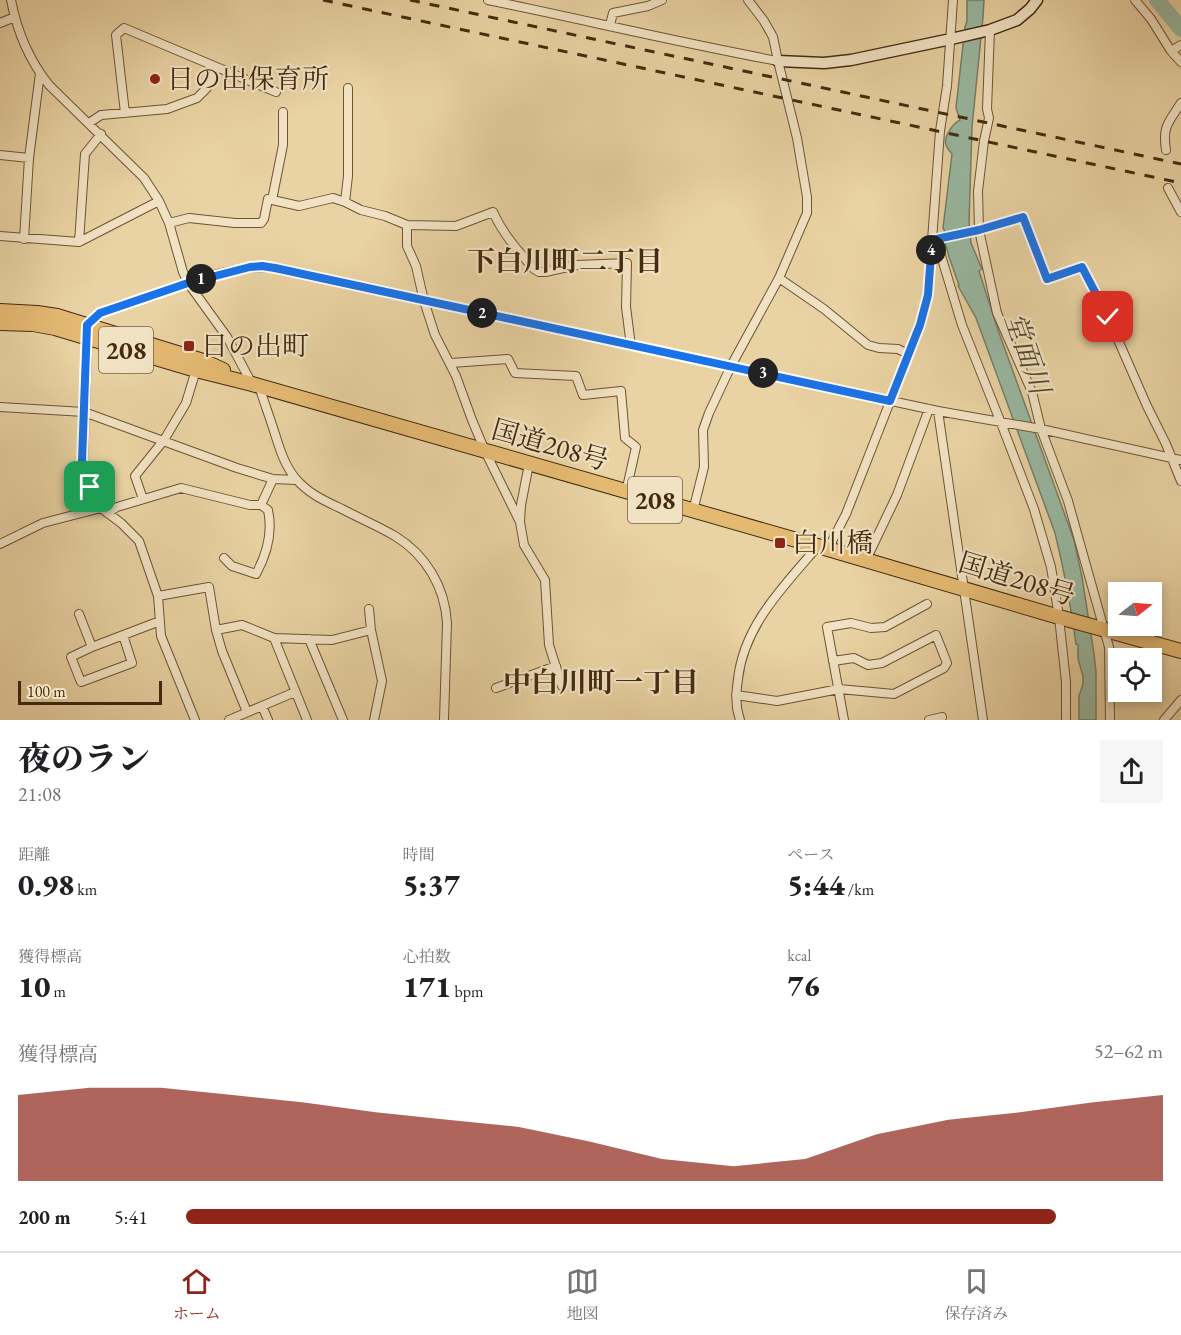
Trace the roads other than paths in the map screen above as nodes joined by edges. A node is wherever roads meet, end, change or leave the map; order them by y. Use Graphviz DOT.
graph roads {
  1 [pos="11,0"];
  2 [pos="488,0"];
  3 [pos="662,0"];
  4 [pos="748,0"];
  5 [pos="953,0"];
  6 [pos="1037,0"];
  7 [pos="1135,0"];
  8 [pos="530,4"];
  9 [pos="15,17"];
  10 [pos="0,23"];
  11 [pos="610,26"];
  12 [pos="990,30"];
  13 [pos="951,39"];
  14 [pos="1181,45"];
  15 [pos="1171,51"];
  16 [pos="778,61"];
  17 [pos="1181,62"];
  18 [pos="215,67"];
  19 [pos="40,73"];
  20 [pos="348,88"];
  21 [pos="276,92"];
  22 [pos="1181,104"];
  23 [pos="283,112"];
  24 [pos="125,113"];
  25 [pos="89,123"];
  26 [pos="101,134"];
  27 [pos="1166,150"];
  28 [pos="0,155"];
  29 [pos="29,158"];
  30 [pos="1168,188"];
  31 [pos="272,200"];
  32 [pos="159,201"];
  33 [pos="345,202"];
  34 [pos="1181,212"];
  35 [pos="169,223"];
  36 [pos="407,225"];
  37 [pos="976,230"];
  38 [pos="0,236"];
  39 [pos="24,239"];
  40 [pos="934,240"];
  41 [pos="80,242"];
  42 [pos="779,278"];
  43 [pos="188,283"];
  44 [pos="424,301"];
  45 [pos="0,311"];
  46 [pos="0,322"];
  47 [pos="87,332"];
  48 [pos="632,346"];
  49 [pos="908,354"];
  50 [pos="450,363"];
  51 [pos="732,366"];
  52 [pos="196,370"];
  53 [pos="255,385"];
  54 [pos="890,401"];
  55 [pos="0,407"];
  56 [pos="929,409"];
  57 [pos="938,411"];
  58 [pos="84,412"];
  59 [pos="1001,423"];
  60 [pos="1041,429"];
  61 [pos="164,440"];
  62 [pos="485,452"];
  63 [pos="1171,457"];
  64 [pos="1181,460"];
  65 [pos="530,464"];
  66 [pos="273,479"];
  67 [pos="296,480"];
  68 [pos="1181,481"];
  69 [pos="626,492"];
  70 [pos="143,499"];
  71 [pos="261,505"];
  72 [pos="104,510"];
  73 [pos="693,511"];
  74 [pos="520,522"];
  75 [pos="0,544"];
  76 [pos="823,548"];
  77 [pos="224,558"];
  78 [pos="866,560"];
  79 [pos="964,588"];
  80 [pos="158,596"];
  81 [pos="927,604"];
  82 [pos="369,609"];
  83 [pos="80,614"];
  84 [pos="1059,617"];
  85 [pos="160,621"];
  86 [pos="216,630"];
  87 [pos="371,630"];
  88 [pos="1103,630"];
  89 [pos="123,635"];
  90 [pos="274,638"];
  91 [pos="309,639"];
  92 [pos="92,647"];
  93 [pos="1181,651"];
  94 [pos="833,661"];
  95 [pos="556,666"];
  96 [pos="562,686"];
  97 [pos="496,688"];
  98 [pos="839,689"];
  99 [pos="295,692"];
  100 [pos="736,695"];
  101 [pos="1181,699"];
  102 [pos="262,706"];
  103 [pos="247,712"];
  104 [pos="942,717"];
  105 [pos="195,720"];
  106 [pos="229,720"];
  107 [pos="268,720"];
  108 [pos="307,720"];
  109 [pos="343,720"];
  110 [pos="374,720"];
  111 [pos="444,720"];
  112 [pos="740,720"];
  113 [pos="845,720"];
  114 [pos="929,720"];
  115 [pos="983,720"];
  116 [pos="1066,720"];
  117 [pos="1110,720"];
  118 [pos="1164,720"];
  1 -- 9 [label="street"];
  2 -- 8 [label="street"];
  3 -- 11 [label="street"];
  4 -- 16 [label="street"];
  5 -- 13 [label="street"];
  6 -- 12 [label="street"];
  7 -- 15 [label="street"];
  8 -- 11 [label="street"];
  9 -- 10 [label="street"];
  9 -- 19 [label="street"];
  11 -- 16 [label="street"];
  12 -- 13 [label="street"];
  12 -- 37 [label="street"];
  13 -- 16 [label="street"];
  13 -- 40 [label="street"];
  14 -- 15 [label="street"];
  15 -- 17 [label="street"];
  16 -- 42 [label="street"];
  18 -- 21 [label="street"];
  18 -- 24 [label="street"];
  18 -- 24 [label="street"];
  19 -- 25 [label="street"];
  19 -- 29 [label="street"];
  20 -- 33 [label="street"];
  22 -- 27 [label="street"];
  23 -- 31 [label="street"];
  24 -- 25 [label="street"];
  25 -- 26 [label="street"];
  26 -- 32 [label="street"];
  26 -- 41 [label="street"];
  28 -- 29 [label="street"];
  29 -- 39 [label="street"];
  30 -- 34 [label="street"];
  31 -- 33 [label="street"];
  31 -- 35 [label="street"];
  32 -- 35 [label="street"];
  32 -- 41 [label="street"];
  33 -- 36 [label="street"];
  35 -- 43 [label="street"];
  36 -- 44 [label="street"];
  36 -- 48 [label="street"];
  37 -- 40 [label="street"];
  37 -- 60 [label="street"];
  37 -- 63 [label="street"];
  38 -- 39 [label="street"];
  39 -- 41 [label="street"];
  40 -- 49 [label="street"];
  40 -- 59 [label="street"];
  42 -- 49 [label="street"];
  42 -- 51 [label="street"];
  43 -- 44 [label="street"];
  43 -- 47 [label="street"];
  43 -- 53 [label="street"];
  44 -- 48 [label="street"];
  44 -- 50 [label="street"];
  45 -- 47 [label="highway, 国道208号 / 208"];
  46 -- 47 [label="highway, 国道208号 / 208"];
  47 -- 52 [label="highway, 国道208号 / 208"];
  47 -- 53 [label="highway, 国道208号 / 208"];
  47 -- 58 [label="street"];
  48 -- 51 [label="street"];
  49 -- 54 [label="street"];
  50 -- 62 [label="street"];
  50 -- 69 [label="street"];
  51 -- 54 [label="street"];
  51 -- 73 [label="street"];
  52 -- 53 [label="highway, 国道208号 / 208"];
  52 -- 61 [label="street"];
  53 -- 62 [label="highway, 国道208号 / 208"];
  53 -- 67 [label="street"];
  54 -- 56 [label="street"];
  54 -- 76 [label="street"];
  55 -- 58 [label="street"];
  56 -- 57 [label="street"];
  56 -- 78 [label="street"];
  57 -- 59 [label="street"];
  57 -- 79 [label="street"];
  58 -- 61 [label="street"];
  58 -- 72 [label="street"];
  59 -- 60 [label="street"];
  59 -- 84 [label="street"];
  60 -- 63 [label="street"];
  60 -- 88 [label="street"];
  61 -- 66 [label="street"];
  61 -- 70 [label="street"];
  62 -- 65 [label="highway, 国道208号 / 208"];
  62 -- 74 [label="street"];
  63 -- 64 [label="street"];
  63 -- 68 [label="street"];
  65 -- 69 [label="highway, 国道208号 / 208"];
  65 -- 74 [label="street"];
  66 -- 67 [label="street"];
  66 -- 71 [label="street"];
  67 -- 111 [label="street"];
  69 -- 73 [label="highway, 国道208号 / 208"];
  70 -- 71 [label="street"];
  70 -- 72 [label="street"];
  71 -- 77 [label="street"];
  72 -- 75 [label="street"];
  72 -- 80 [label="street"];
  73 -- 76 [label="highway, 国道208号 / 208"];
  74 -- 95 [label="street"];
  76 -- 78 [label="highway, 国道208号 / 208"];
  76 -- 100 [label="street"];
  78 -- 79 [label="highway, 国道208号 / 208"];
  79 -- 84 [label="highway, 国道208号 / 208"];
  79 -- 115 [label="street"];
  80 -- 85 [label="street"];
  80 -- 86 [label="street"];
  81 -- 94 [label="street"];
  82 -- 87 [label="street"];
  83 -- 92 [label="street"];
  84 -- 88 [label="highway, 国道208号 / 208"];
  84 -- 116 [label="street"];
  85 -- 89 [label="street"];
  85 -- 105 [label="street"];
  86 -- 90 [label="street"];
  86 -- 103 [label="street"];
  87 -- 91 [label="street"];
  87 -- 110 [label="street"];
  88 -- 93 [label="highway, 国道208号 / 208"];
  88 -- 117 [label="street"];
  89 -- 92 [label="street"];
  89 -- 92 [label="street"];
  90 -- 91 [label="street"];
  90 -- 99 [label="street"];
  91 -- 109 [label="street"];
  94 -- 98 [label="street"];
  94 -- 98 [label="street"];
  95 -- 96 [label="street"];
  95 -- 97 [label="street"];
  98 -- 100 [label="street"];
  98 -- 113 [label="street"];
  99 -- 102 [label="street"];
  99 -- 108 [label="street"];
  100 -- 112 [label="street"];
  101 -- 118 [label="street"];
  102 -- 103 [label="street"];
  102 -- 107 [label="street"];
  103 -- 106 [label="street"];
  104 -- 114 [label="street"];
}
